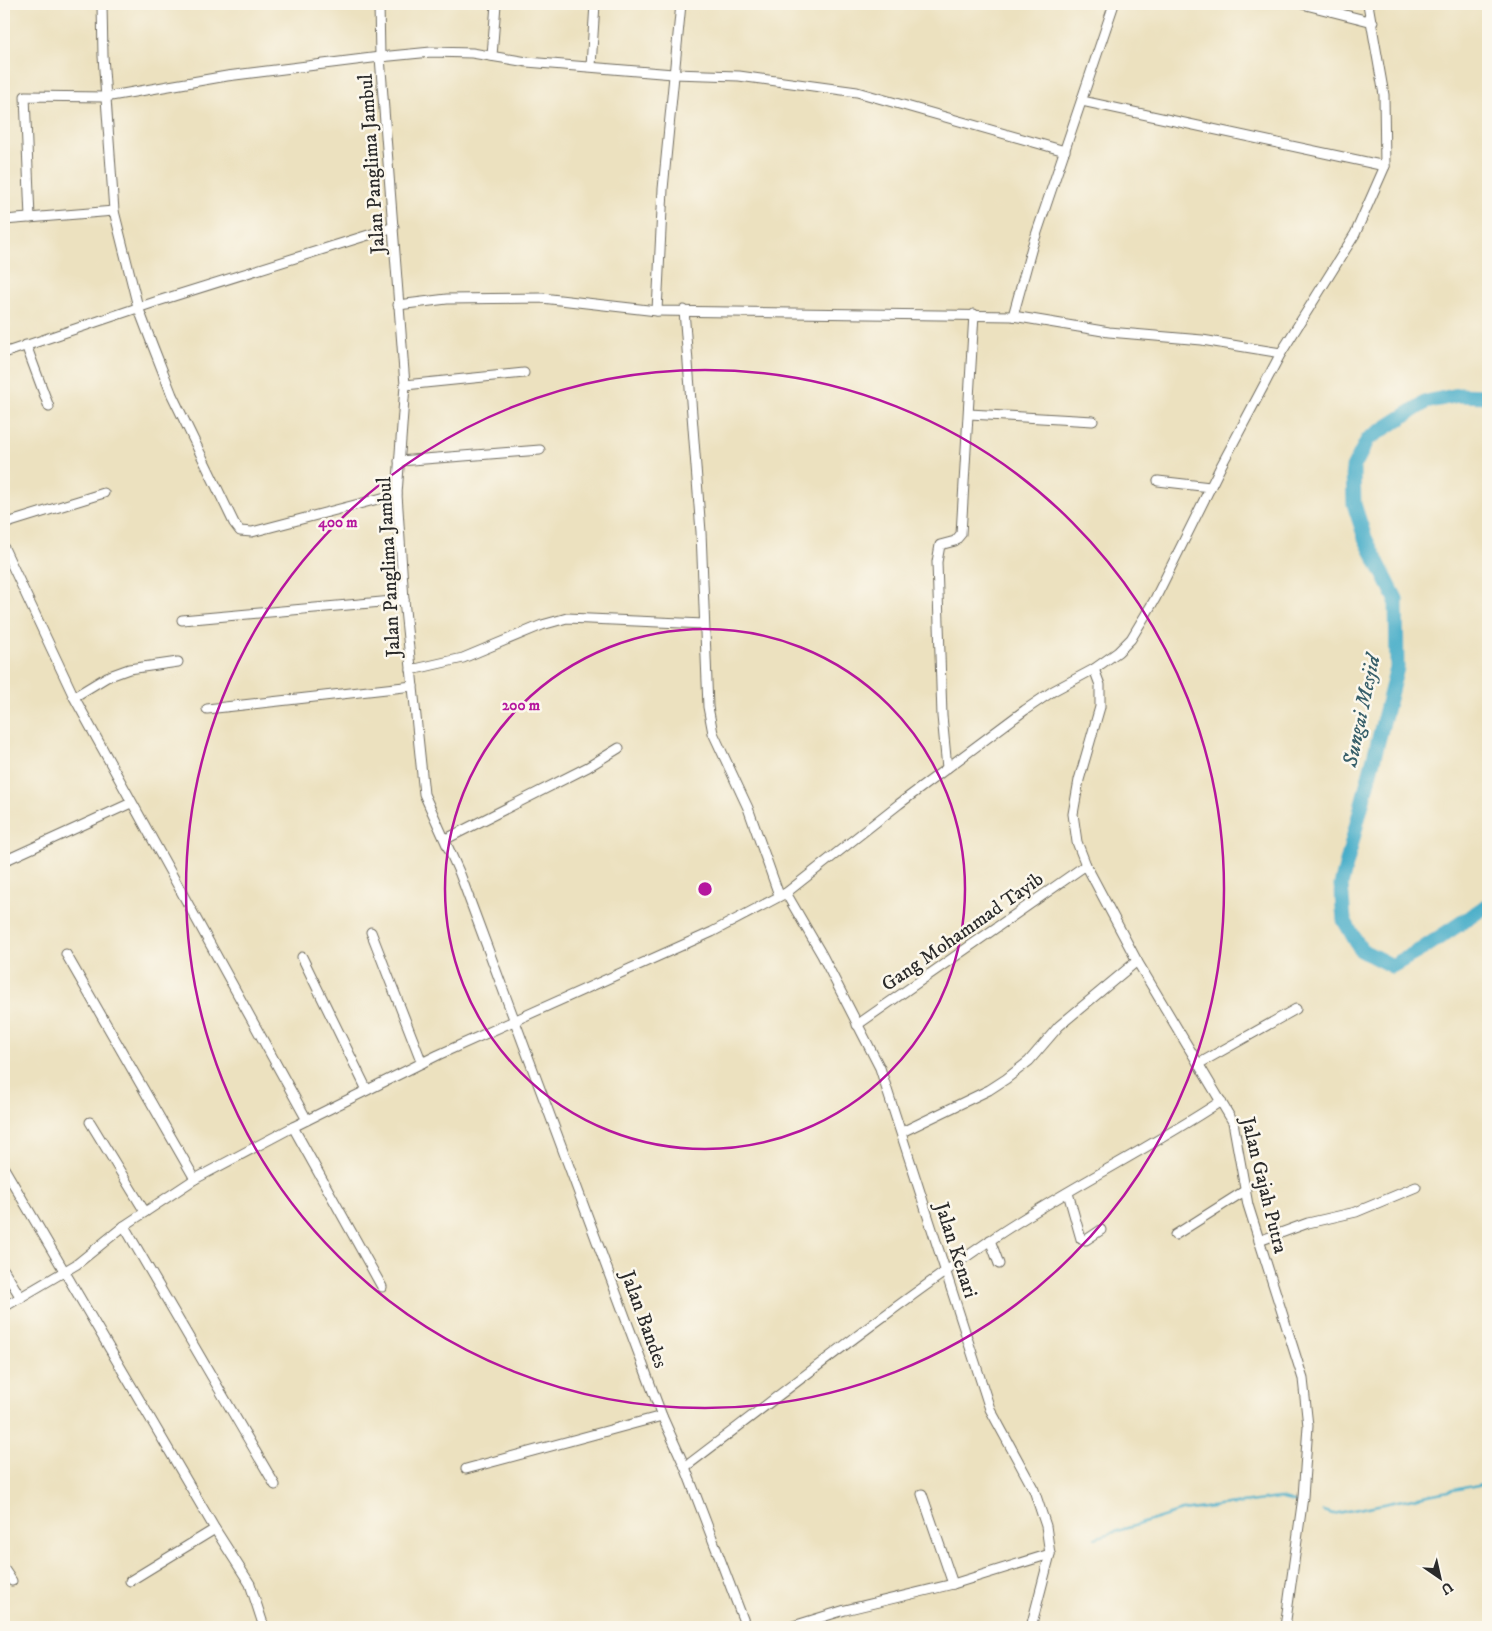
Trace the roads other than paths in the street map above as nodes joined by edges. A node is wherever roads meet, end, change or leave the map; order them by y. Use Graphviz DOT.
graph roads {
  1 [pos="102,4"];
  2 [pos="379,4"];
  3 [pos="496,4"];
  4 [pos="595,4"];
  5 [pos="681,4"];
  6 [pos="1114,4"];
  7 [pos="1302,4"];
  8 [pos="1368,4"];
  9 [pos="1373,22"];
  10 [pos="492,56"];
  11 [pos="380,57"];
  12 [pos="591,66"];
  13 [pos="674,74"];
  14 [pos="105,97"];
  15 [pos="1082,101"];
  16 [pos="1065,151"];
  17 [pos="1385,166"];
  18 [pos="114,211"];
  19 [pos="30,218"];
  20 [pos="4,220"];
  21 [pos="394,228"];
  22 [pos="398,305"];
  23 [pos="138,307"];
  24 [pos="684,310"];
  25 [pos="657,311"];
  26 [pos="974,314"];
  27 [pos="1013,316"];
  28 [pos="26,345"];
  29 [pos="4,353"];
  30 [pos="1281,353"];
  31 [pos="524,373"];
  32 [pos="406,385"];
  33 [pos="49,407"];
  34 [pos="969,414"];
  35 [pos="1093,421"];
  36 [pos="540,450"];
  37 [pos="400,461"];
  38 [pos="1158,481"];
  39 [pos="1210,487"];
  40 [pos="104,493"];
  41 [pos="396,494"];
  42 [pos="4,524"];
  43 [pos="4,548"];
  44 [pos="404,600"];
  45 [pos="182,620"];
  46 [pos="704,624"];
  47 [pos="178,662"];
  48 [pos="1094,669"];
  49 [pos="412,670"];
  50 [pos="413,686"];
  51 [pos="74,697"];
  52 [pos="207,709"];
  53 [pos="619,748"];
  54 [pos="947,768"];
  55 [pos="131,803"];
  56 [pos="446,839"];
  57 [pos="4,861"];
  58 [pos="1086,864"];
  59 [pos="782,894"];
  60 [pos="371,932"];
  61 [pos="66,954"];
  62 [pos="302,957"];
  63 [pos="1137,962"];
  64 [pos="1296,1009"];
  65 [pos="515,1021"];
  66 [pos="857,1025"];
  67 [pos="422,1063"];
  68 [pos="1200,1063"];
  69 [pos="367,1090"];
  70 [pos="1221,1101"];
  71 [pos="307,1120"];
  72 [pos="90,1122"];
  73 [pos="293,1127"];
  74 [pos="902,1132"];
  75 [pos="4,1168"];
  76 [pos="195,1179"];
  77 [pos="1416,1187"];
  78 [pos="1246,1190"];
  79 [pos="1068,1193"];
  80 [pos="145,1212"];
  81 [pos="124,1226"];
  82 [pos="1101,1230"];
  83 [pos="1175,1235"];
  84 [pos="990,1240"];
  85 [pos="1259,1241"];
  86 [pos="999,1264"];
  87 [pos="4,1270"];
  88 [pos="65,1271"];
  89 [pos="946,1271"];
  90 [pos="382,1287"];
  91 [pos="21,1298"];
  92 [pos="4,1307"];
  93 [pos="662,1416"];
  94 [pos="685,1467"];
  95 [pos="466,1469"];
  96 [pos="275,1485"];
  97 [pos="922,1494"];
  98 [pos="215,1529"];
  99 [pos="1050,1554"];
  100 [pos="4,1569"];
  101 [pos="12,1581"];
  102 [pos="130,1581"];
  103 [pos="953,1584"];
  104 [pos="264,1627"];
  105 [pos="746,1627"];
  106 [pos="790,1627"];
  107 [pos="1030,1627"];
  108 [pos="1285,1627"];
  1 -- 14 [label="street"];
  2 -- 11 [label="street, Jalan Panglima Jambul"];
  3 -- 10 [label="street"];
  4 -- 12 [label="street"];
  5 -- 13 [label="street"];
  6 -- 15 [label="street"];
  7 -- 9 [label="street"];
  8 -- 9 [label="street"];
  9 -- 17 [label="street"];
  10 -- 11 [label="street"];
  10 -- 12 [label="street"];
  11 -- 14 [label="street"];
  11 -- 21 [label="street, Jalan Panglima Jambul"];
  12 -- 13 [label="street"];
  13 -- 16 [label="street"];
  13 -- 25 [label="street"];
  14 -- 18 [label="street"];
  14 -- 19 [label="street"];
  15 -- 16 [label="street"];
  15 -- 17 [label="street"];
  16 -- 27 [label="street"];
  17 -- 30 [label="street"];
  18 -- 19 [label="street"];
  18 -- 23 [label="street"];
  19 -- 20 [label="street"];
  21 -- 22 [label="street, Jalan Panglima Jambul"];
  21 -- 23 [label="street"];
  22 -- 25 [label="street"];
  22 -- 32 [label="street, Jalan Panglima Jambul"];
  23 -- 28 [label="street"];
  23 -- 41 [label="street"];
  24 -- 25 [label="street"];
  24 -- 26 [label="street"];
  24 -- 46 [label="street, Jalan Kenari"];
  26 -- 27 [label="street"];
  26 -- 34 [label="street"];
  27 -- 30 [label="street"];
  28 -- 29 [label="street"];
  28 -- 33 [label="street"];
  30 -- 39 [label="street"];
  31 -- 32 [label="street"];
  32 -- 37 [label="street, Jalan Panglima Jambul"];
  34 -- 35 [label="street"];
  34 -- 54 [label="street"];
  36 -- 37 [label="street"];
  37 -- 41 [label="street, Jalan Panglima Jambul"];
  38 -- 39 [label="street"];
  39 -- 48 [label="street"];
  40 -- 42 [label="street"];
  41 -- 44 [label="street, Jalan Panglima Jambul"];
  43 -- 51 [label="street"];
  44 -- 45 [label="street"];
  44 -- 49 [label="street, Jalan Panglima Jambul"];
  46 -- 49 [label="street"];
  46 -- 59 [label="street, Jalan Kenari"];
  47 -- 51 [label="street"];
  48 -- 54 [label="street"];
  48 -- 58 [label="street, Jalan Gajah Putra"];
  49 -- 50 [label="street, Jalan Panglima Jambul"];
  50 -- 52 [label="street"];
  50 -- 56 [label="street, Jalan Panglima Jambul"];
  51 -- 55 [label="street"];
  53 -- 56 [label="street"];
  54 -- 59 [label="street"];
  55 -- 57 [label="street"];
  55 -- 71 [label="street"];
  56 -- 65 [label="street, Jalan Panglima Jambul"];
  58 -- 63 [label="street, Jalan Gajah Putra"];
  58 -- 66 [label="street, Gang Mohammad Tayib"];
  59 -- 65 [label="street"];
  59 -- 66 [label="street, Jalan Kenari"];
  60 -- 67 [label="street"];
  61 -- 76 [label="street"];
  62 -- 69 [label="street"];
  63 -- 68 [label="street, Jalan Gajah Putra"];
  63 -- 74 [label="street"];
  64 -- 68 [label="street"];
  65 -- 67 [label="street"];
  65 -- 93 [label="street, Jalan Bandes"];
  66 -- 74 [label="street, Jalan Kenari"];
  67 -- 69 [label="street"];
  68 -- 70 [label="street, Jalan Gajah Putra"];
  69 -- 71 [label="street"];
  70 -- 78 [label="street, Jalan Gajah Putra"];
  70 -- 79 [label="street"];
  71 -- 73 [label="street"];
  72 -- 80 [label="street"];
  73 -- 76 [label="street"];
  73 -- 90 [label="street"];
  74 -- 89 [label="street, Jalan Kenari"];
  75 -- 88 [label="street"];
  76 -- 80 [label="street"];
  77 -- 85 [label="street"];
  78 -- 83 [label="street"];
  78 -- 85 [label="street, Jalan Gajah Putra"];
  79 -- 82 [label="street"];
  79 -- 84 [label="street"];
  80 -- 81 [label="street"];
  81 -- 88 [label="street"];
  81 -- 96 [label="street"];
  84 -- 86 [label="street"];
  84 -- 89 [label="street"];
  85 -- 108 [label="street, Jalan Gajah Putra"];
  87 -- 91 [label="street"];
  88 -- 91 [label="street"];
  88 -- 98 [label="street"];
  89 -- 94 [label="street"];
  89 -- 99 [label="street, Jalan Kenari"];
  91 -- 92 [label="street"];
  93 -- 94 [label="street, Jalan Bandes"];
  93 -- 95 [label="street"];
  94 -- 105 [label="street, Jalan Bandes"];
  97 -- 103 [label="street"];
  98 -- 102 [label="street"];
  98 -- 104 [label="street"];
  99 -- 103 [label="street"];
  99 -- 107 [label="street, Jalan Kenari"];
  100 -- 101 [label="street"];
  103 -- 106 [label="street"];
}
